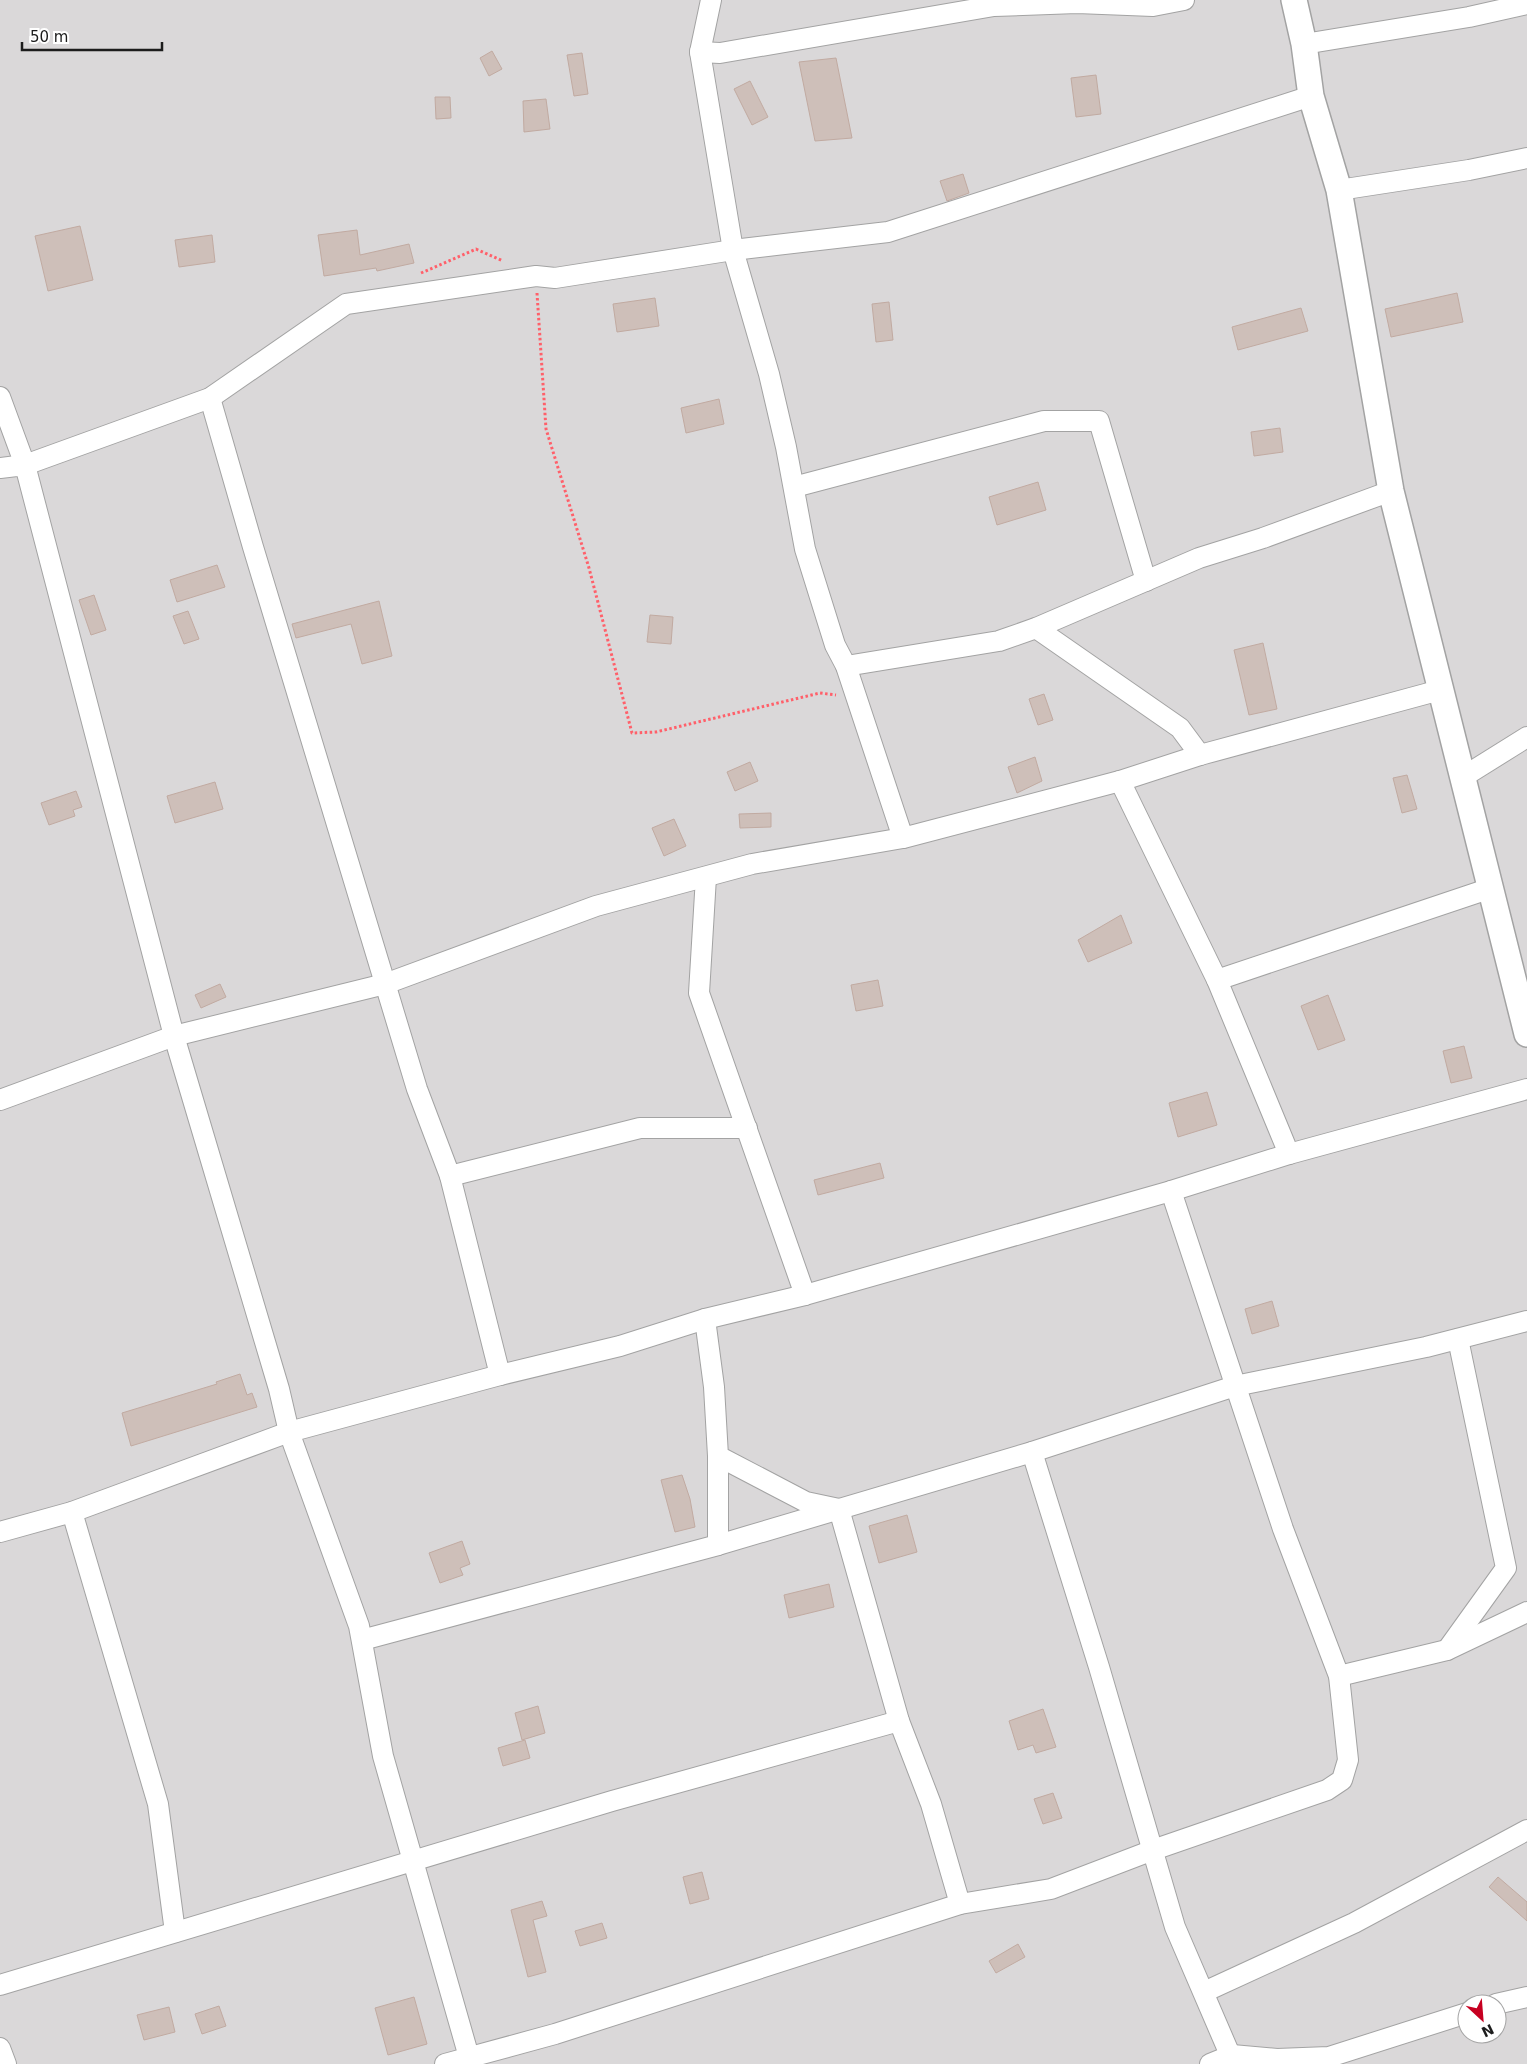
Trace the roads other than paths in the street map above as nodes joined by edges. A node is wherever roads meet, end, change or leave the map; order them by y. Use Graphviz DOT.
graph roads {
  1 [pos="711,0"];
  2 [pos="1184,0"];
  3 [pos="1294,0"];
  4 [pos="1077,1"];
  5 [pos="1527,4"];
  6 [pos="970,5"];
  7 [pos="1304,44"];
  8 [pos="700,52"];
  9 [pos="1311,96"];
  10 [pos="1527,158"];
  11 [pos="1339,190"];
  12 [pos="733,250"];
  13 [pos="0,397"];
  14 [pos="210,398"];
  15 [pos="25,465"];
  16 [pos="0,468"];
  17 [pos="794,488"];
  18 [pos="1391,491"];
  19 [pos="1146,581"];
  20 [pos="1036,628"];
  21 [pos="846,666"];
  22 [pos="1440,690"];
  23 [pos="1527,737"];
  24 [pos="1200,755"];
  25 [pos="1463,777"];
  26 [pos="1120,781"];
  27 [pos="903,838"];
  28 [pos="706,877"];
  29 [pos="1491,888"];
  30 [pos="1217,980"];
  31 [pos="385,984"];
  32 [pos="1527,1034"];
  33 [pos="174,1036"];
  34 [pos="1527,1089"];
  35 [pos="0,1100"];
  36 [pos="747,1128"];
  37 [pos="1289,1154"];
  38 [pos="450,1176"];
  39 [pos="1171,1191"];
  40 [pos="805,1295"];
  41 [pos="705,1318"];
  42 [pos="1527,1321"];
  43 [pos="1458,1339"];
  44 [pos="500,1375"];
  45 [pos="1235,1386"];
  46 [pos="289,1432"];
  47 [pos="1032,1452"];
  48 [pos="718,1456"];
  49 [pos="839,1509"];
  50 [pos="72,1512"];
  51 [pos="0,1532"];
  52 [pos="718,1545"];
  53 [pos="1527,1612"];
  54 [pos="362,1640"];
  55 [pos="1446,1650"];
  56 [pos="1339,1676"];
  57 [pos="899,1721"];
  58 [pos="1527,1830"];
  59 [pos="1154,1850"];
  60 [pos="414,1860"];
  61 [pos="960,1904"];
  62 [pos="175,1932"];
  63 [pos="0,1985"];
  64 [pos="1204,1992"];
  65 [pos="1527,1997"];
  66 [pos="1507,2002"];
  67 [pos="1457,2016"];
  68 [pos="0,2048"];
  69 [pos="1233,2059"];
  70 [pos="1326,2060"];
  71 [pos="470,2061"];
  72 [pos="6,2064"];
  73 [pos="445,2064"];
  74 [pos="1210,2064"];
  1 -- 8 [label="street"];
  2 -- 4 [label="street"];
  3 -- 7 [label="street"];
  4 -- 6 [label="street"];
  5 -- 7 [label="street"];
  6 -- 8 [label="street"];
  7 -- 9 [label="street"];
  8 -- 12 [label="street"];
  9 -- 11 [label="street"];
  9 -- 12 [label="street"];
  10 -- 11 [label="street"];
  11 -- 18 [label="street"];
  12 -- 14 [label="street"];
  12 -- 17 [label="street"];
  13 -- 15 [label="street"];
  14 -- 15 [label="street"];
  14 -- 31 [label="street"];
  15 -- 16 [label="street"];
  15 -- 33 [label="street"];
  17 -- 19 [label="street"];
  17 -- 21 [label="street"];
  18 -- 19 [label="street"];
  18 -- 22 [label="street"];
  19 -- 20 [label="street"];
  20 -- 21 [label="street"];
  20 -- 24 [label="street"];
  21 -- 27 [label="street"];
  22 -- 24 [label="street"];
  22 -- 25 [label="street"];
  23 -- 25 [label="street"];
  24 -- 26 [label="street"];
  25 -- 29 [label="street"];
  26 -- 27 [label="street"];
  26 -- 30 [label="street"];
  27 -- 28 [label="street"];
  28 -- 31 [label="street"];
  28 -- 36 [label="street"];
  29 -- 30 [label="street"];
  29 -- 32 [label="street"];
  30 -- 37 [label="street"];
  31 -- 33 [label="street"];
  31 -- 38 [label="street"];
  33 -- 35 [label="street"];
  33 -- 46 [label="street"];
  34 -- 37 [label="street"];
  36 -- 38 [label="street"];
  36 -- 40 [label="street"];
  37 -- 39 [label="street"];
  38 -- 44 [label="street"];
  39 -- 40 [label="street"];
  39 -- 45 [label="street"];
  40 -- 41 [label="street"];
  41 -- 44 [label="street"];
  41 -- 48 [label="street"];
  42 -- 43 [label="street"];
  43 -- 45 [label="street"];
  43 -- 55 [label="street"];
  44 -- 46 [label="street"];
  45 -- 47 [label="street"];
  45 -- 56 [label="street"];
  46 -- 50 [label="street"];
  46 -- 54 [label="street"];
  47 -- 49 [label="street"];
  47 -- 59 [label="street"];
  48 -- 49 [label="street"];
  48 -- 52 [label="street"];
  49 -- 52 [label="street"];
  49 -- 57 [label="street"];
  50 -- 51 [label="street"];
  50 -- 62 [label="street"];
  52 -- 54 [label="street"];
  53 -- 55 [label="street"];
  54 -- 60 [label="street"];
  55 -- 56 [label="street"];
  56 -- 59 [label="street"];
  57 -- 60 [label="street"];
  57 -- 61 [label="street"];
  58 -- 64 [label="street"];
  59 -- 61 [label="street"];
  59 -- 64 [label="street"];
  60 -- 62 [label="street"];
  60 -- 71 [label="street"];
  61 -- 71 [label="street"];
  62 -- 63 [label="street"];
  64 -- 69 [label="street"];
  65 -- 66 [label="street"];
  67 -- 70 [label="street"];
  68 -- 72 [label="street"];
  69 -- 70 [label="street"];
  69 -- 74 [label="street"];
  71 -- 73 [label="street"];
}
